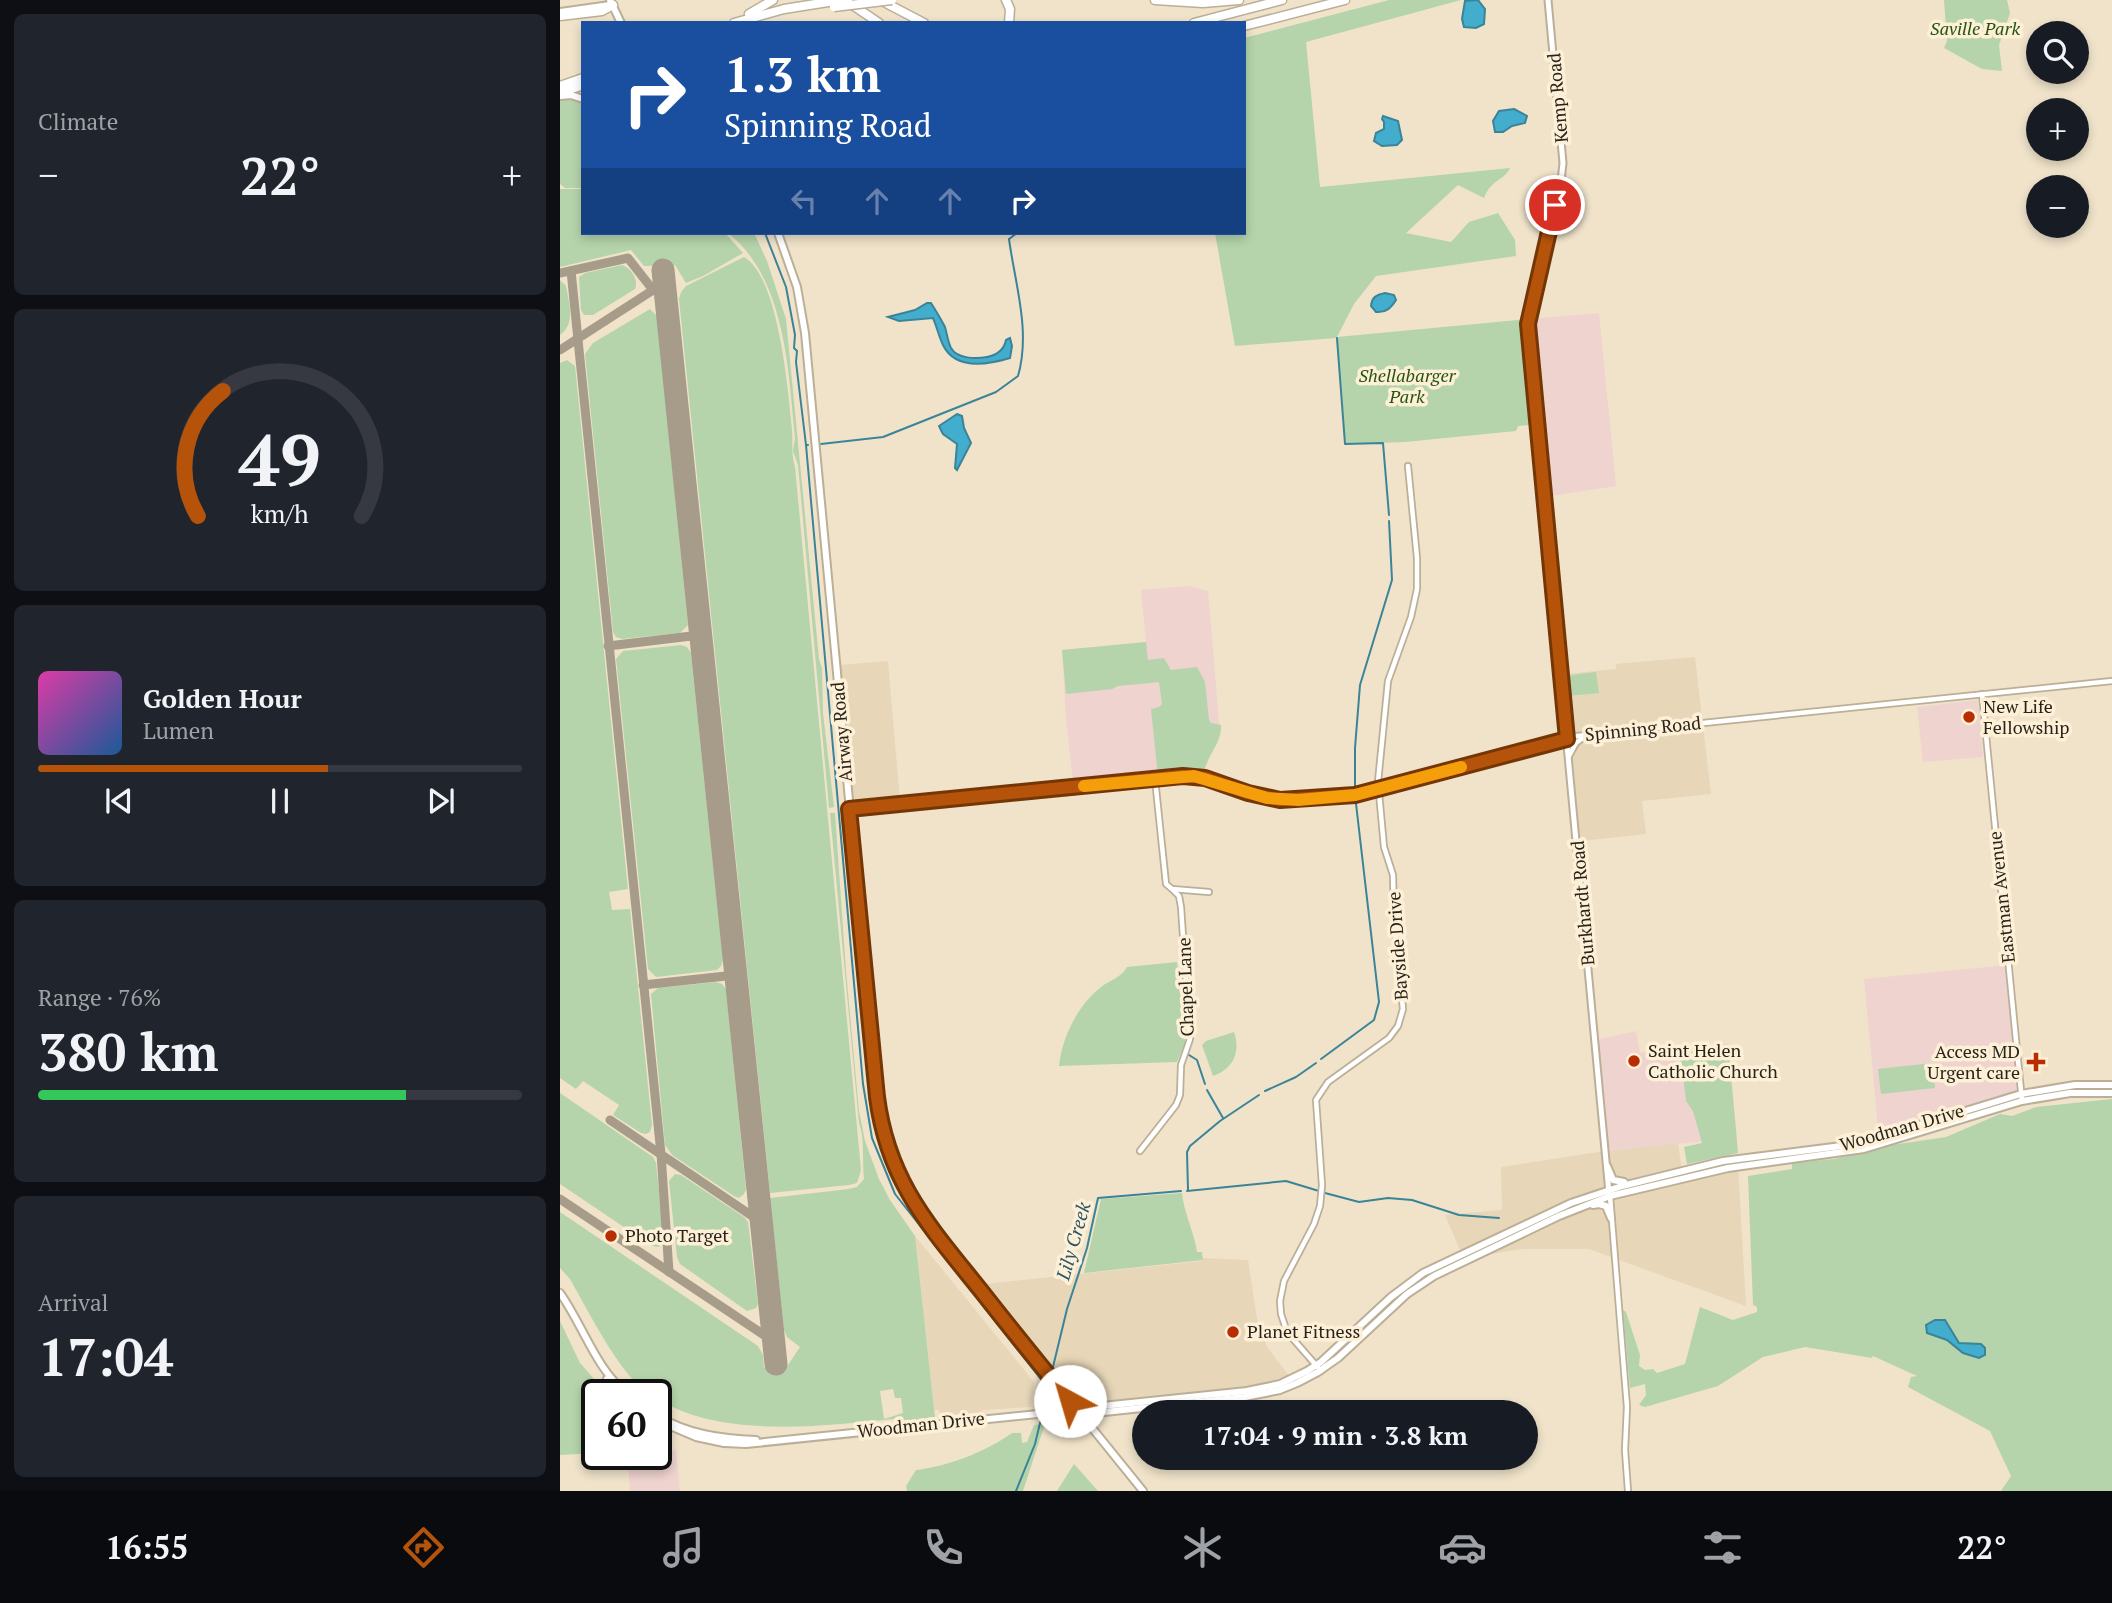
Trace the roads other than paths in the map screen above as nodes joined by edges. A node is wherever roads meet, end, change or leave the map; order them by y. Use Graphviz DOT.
graph roads {
  1 [pos="774,0"];
  2 [pos="847,0"];
  3 [pos="873,0"];
  4 [pos="880,0"];
  5 [pos="892,0"];
  6 [pos="1006,0"];
  7 [pos="1155,0"];
  8 [pos="1239,0"];
  9 [pos="1282,0"];
  10 [pos="1345,0"];
  11 [pos="1548,0"];
  12 [pos="611,3"];
  13 [pos="831,5"];
  14 [pos="560,14"];
  15 [pos="620,21"];
  16 [pos="737,21"];
  17 [pos="740,21"];
  18 [pos="760,21"];
  19 [pos="876,21"];
  20 [pos="908,21"];
  21 [pos="920,21"];
  22 [pos="1009,21"];
  23 [pos="1202,21"];
  24 [pos="1246,25"];
  25 [pos="581,78"];
  26 [pos="581,79"];
  27 [pos="560,80"];
  28 [pos="560,86"];
  29 [pos="581,86"];
  30 [pos="560,95"];
  31 [pos="581,98"];
  32 [pos="779,235"];
  33 [pos="1528,319"];
  34 [pos="1408,466"];
  35 [pos="2112,681"];
  36 [pos="1982,694"];
  37 [pos="1587,735"];
  38 [pos="1567,739"];
  39 [pos="1569,756"];
  40 [pos="1154,779"];
  41 [pos="1378,789"];
  42 [pos="849,809"];
  43 [pos="1172,889"];
  44 [pos="1209,892"];
  45 [pos="2112,1085"];
  46 [pos="2112,1093"];
  47 [pos="2022,1097"];
  48 [pos="1140,1151"];
  49 [pos="1607,1166"];
  50 [pos="1646,1179"];
  51 [pos="1609,1193"];
  52 [pos="1574,1210"];
  53 [pos="1611,1218"];
  54 [pos="560,1293"];
  55 [pos="560,1299"];
  56 [pos="1318,1368"];
  57 [pos="1049,1376"];
  58 [pos="609,1379"];
  59 [pos="613,1379"];
  60 [pos="1078,1411"];
  61 [pos="1057,1412"];
  62 [pos="1095,1413"];
  63 [pos="672,1427"];
  64 [pos="1096,1433"];
  65 [pos="1628,1490"];
  66 [pos="1143,1491"];
  1 -- 16 [label="highway"];
  2 -- 13 [label="highway, bridge"];
  2 -- 19 [label="highway"];
  3 -- 20 [label="highway"];
  4 -- 21 [label="highway"];
  5 -- 13 [label="highway, bridge"];
  6 -- 22 [label="highway"];
  7 -- 8 [label="highway"];
  9 -- 23 [label="highway"];
  10 -- 24 [label="highway"];
  11 -- 33 [label="main road, Kemp Road"];
  12 -- 14 [label="highway"];
  12 -- 15 [label="main road"];
  13 -- 17 [label="highway"];
  13 -- 18 [label="highway"];
  25 -- 27 [label="highway"];
  26 -- 28 [label="highway"];
  29 -- 30 [label="highway"];
  30 -- 31 [label="main road"];
  32 -- 42 [label="main road, Airway Road"];
  33 -- 38 [label="main road, Burkhardt Road"];
  34 -- 41 [label="street, Bayside Drive"];
  35 -- 36 [label="street, Spinning Road"];
  36 -- 37 [label="street, Spinning Road"];
  36 -- 47 [label="street, Eastman Avenue"];
  37 -- 38 [label="street, Spinning Road"];
  37 -- 39 [label="street"];
  38 -- 39 [label="main road, Burkhardt Road"];
  38 -- 41 [label="street, Spinning Road"];
  39 -- 49 [label="main road, Burkhardt Road"];
  40 -- 41 [label="street, Spinning Road"];
  40 -- 42 [label="street, Spinning Road"];
  40 -- 43 [label="street, Chapel Lane"];
  41 -- 56 [label="street, Bayside Drive"];
  42 -- 57 [label="main road, Airway Road"];
  43 -- 44 [label="street"];
  43 -- 48 [label="street, Chapel Lane"];
  45 -- 47 [label="main road, Woodman Drive"];
  46 -- 47 [label="main road, Woodman Drive"];
  47 -- 50 [label="main road, Woodman Drive"];
  47 -- 51 [label="main road, Woodman Drive"];
  49 -- 50 [label="main road"];
  49 -- 51 [label="main road, Burkhardt Road"];
  50 -- 51 [label="main road, Woodman Drive"];
  51 -- 52 [label="main road"];
  51 -- 53 [label="street, Burkhardt Road"];
  51 -- 56 [label="main road"];
  52 -- 53 [label="main road"];
  52 -- 56 [label="main road"];
  53 -- 65 [label="street, Burkhardt Road"];
  54 -- 59 [label="main road"];
  55 -- 58 [label="main road"];
  56 -- 60 [label="main road"];
  56 -- 62 [label="main road"];
  57 -- 60 [label="main road, Airway Road"];
  57 -- 61 [label="main road"];
  60 -- 61 [label="main road, Woodman Drive"];
  60 -- 62 [label="main road"];
  60 -- 64 [label="main road, Airway Road"];
  61 -- 63 [label="main road, Woodman Drive"];
  62 -- 64 [label="main road"];
  64 -- 66 [label="main road, Airway Road"];
}
